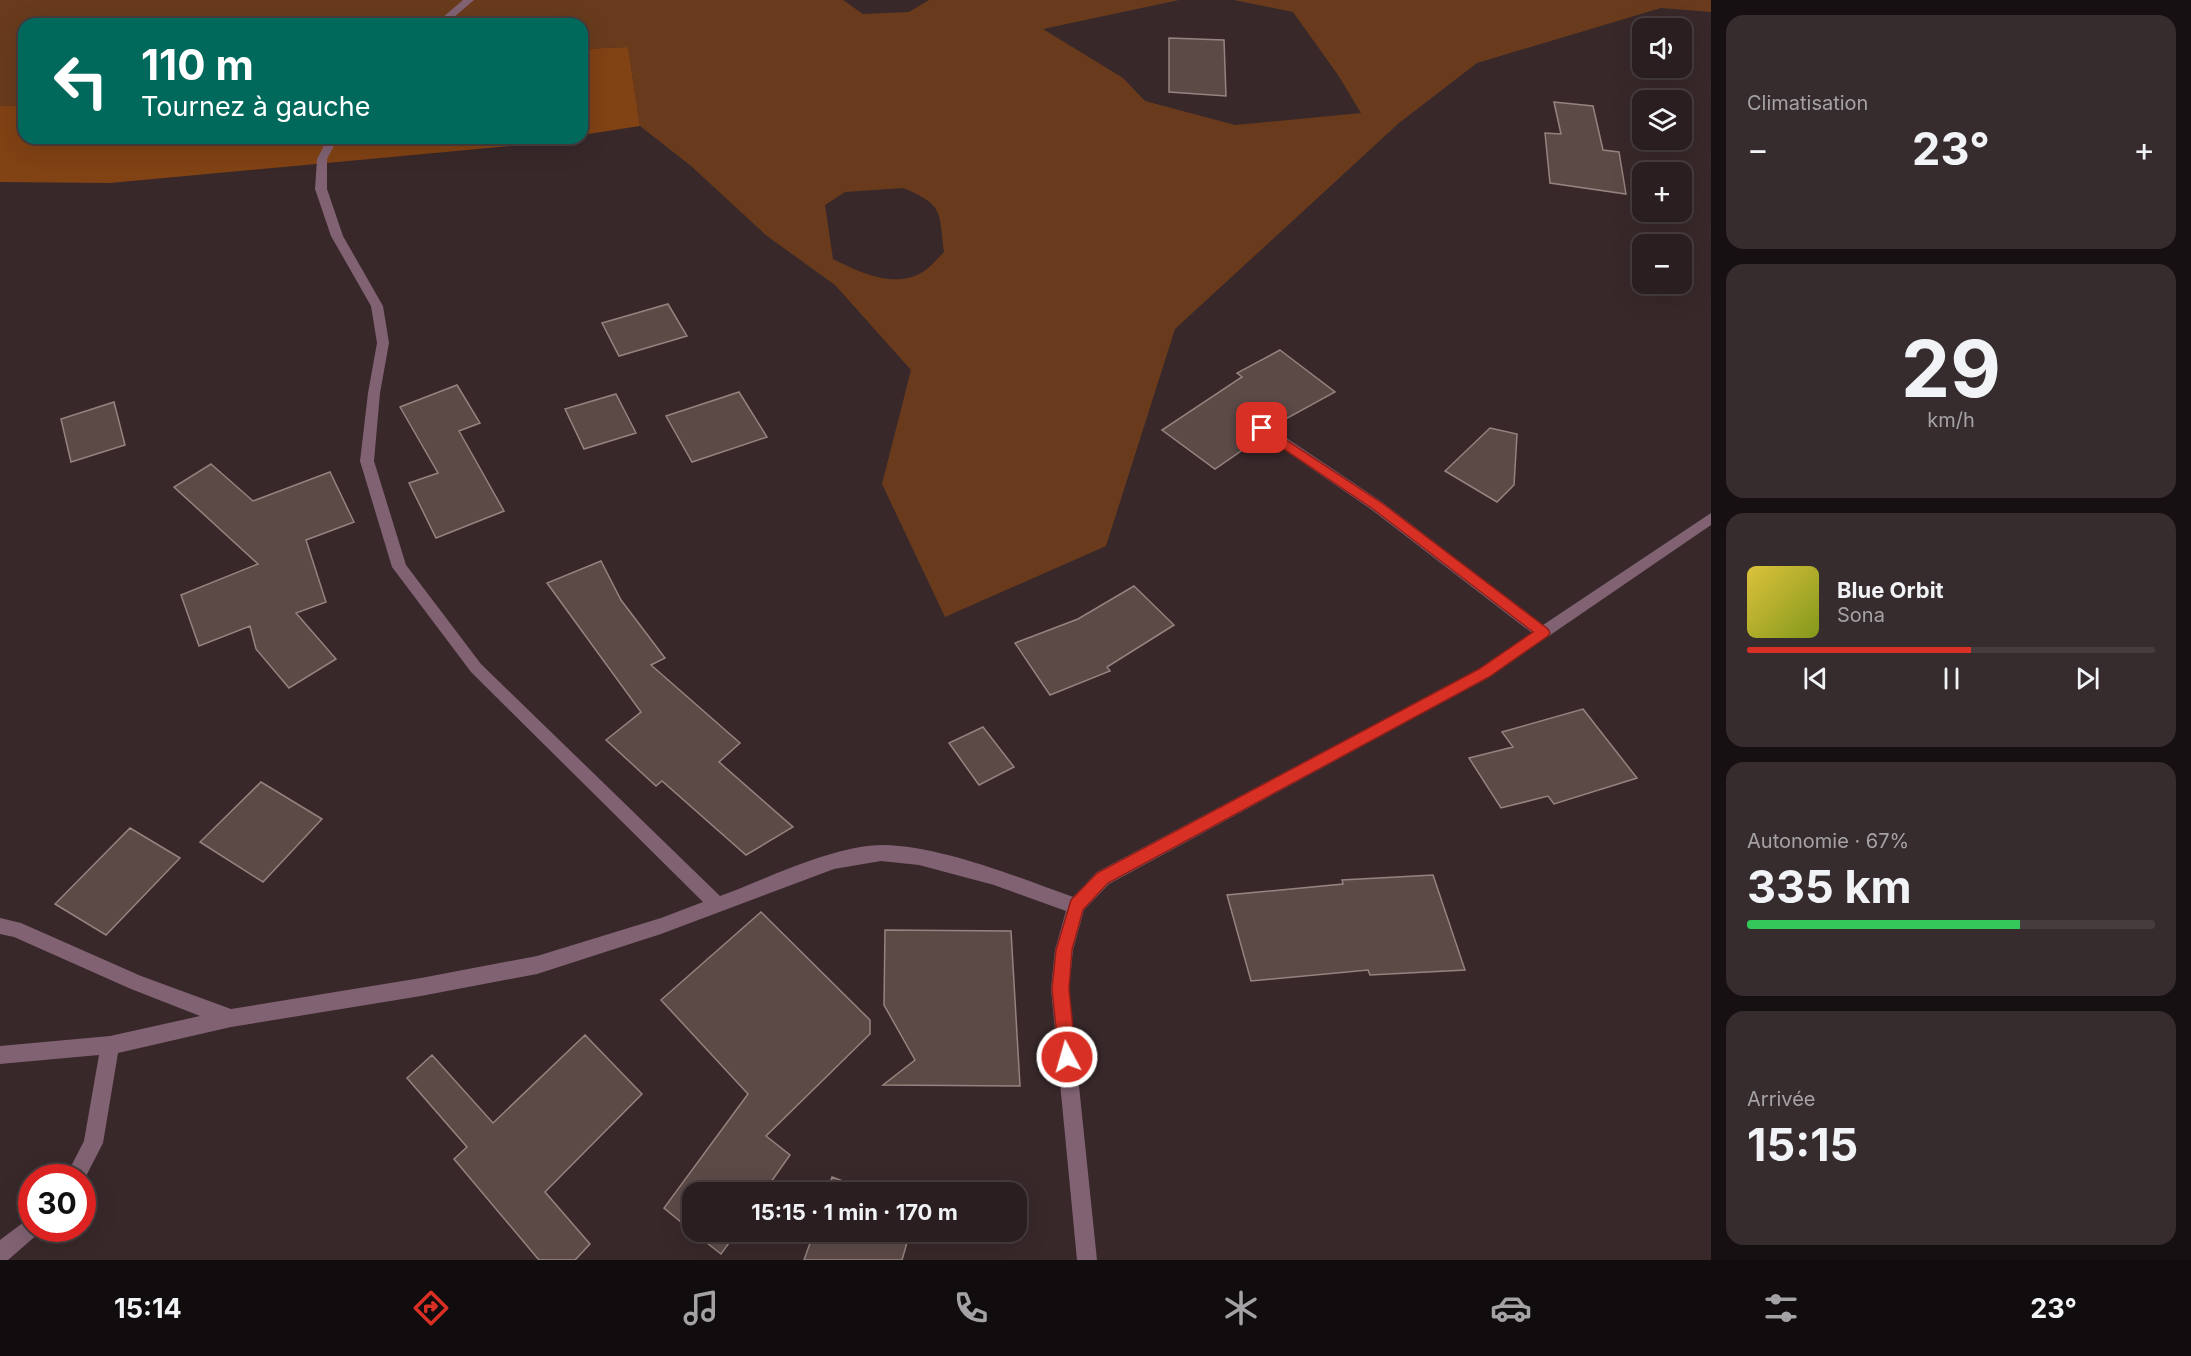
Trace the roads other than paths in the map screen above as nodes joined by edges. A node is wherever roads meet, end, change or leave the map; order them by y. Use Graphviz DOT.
graph roads {
  1 [pos="469,0"];
  2 [pos="447,18"];
  3 [pos="330,144"];
  4 [pos="1262,428"];
  5 [pos="1711,518"];
  6 [pos="1543,633"];
  7 [pos="718,905"];
  8 [pos="1076,906"];
  9 [pos="0,926"];
  10 [pos="231,1018"];
  11 [pos="110,1045"];
  12 [pos="0,1055"];
  13 [pos="82,1164"];
  14 [pos="18,1238"];
  15 [pos="0,1253"];
  16 [pos="1087,1260"];
  1 -- 2 [label="street"];
  3 -- 7 [label="street"];
  4 -- 6 [label="street"];
  5 -- 6 [label="street"];
  6 -- 8 [label="street"];
  7 -- 8 [label="street"];
  7 -- 10 [label="street"];
  8 -- 16 [label="street"];
  9 -- 10 [label="street"];
  10 -- 11 [label="street"];
  11 -- 12 [label="street"];
  11 -- 13 [label="street"];
  14 -- 15 [label="street"];
}
